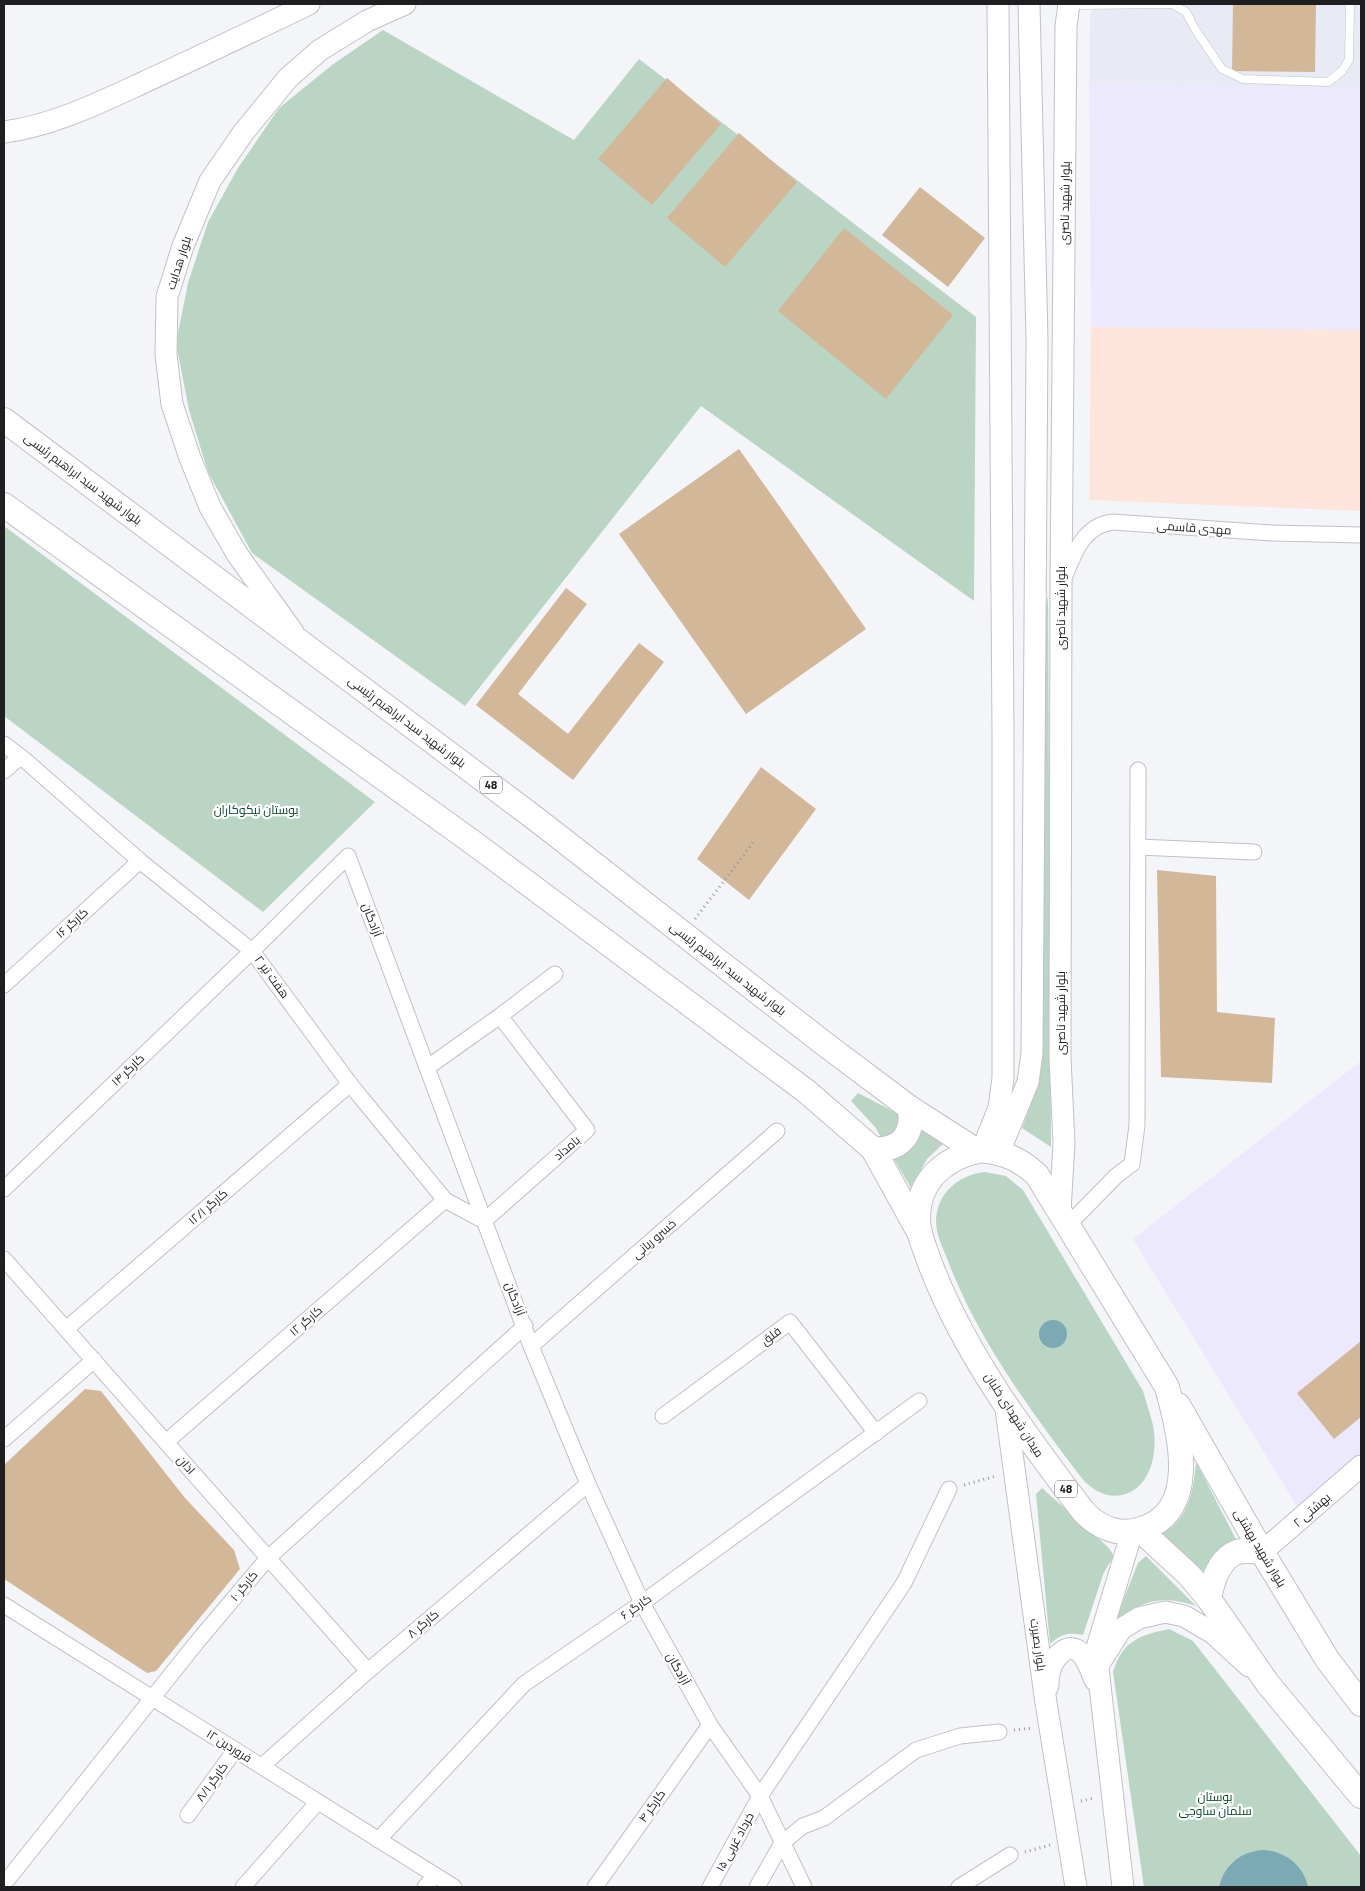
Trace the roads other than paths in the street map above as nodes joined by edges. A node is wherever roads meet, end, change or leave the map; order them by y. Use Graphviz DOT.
graph roads {
  1 [pos="308,4"];
  2 [pos="405,4"];
  3 [pos="991,4"];
  4 [pos="998,4"];
  5 [pos="1029,4"];
  6 [pos="1078,4"];
  7 [pos="1171,4"];
  8 [pos="1350,4"];
  9 [pos="999,31"];
  10 [pos="4,132"];
  11 [pos="4,420"];
  12 [pos="4,505"];
  13 [pos="1361,535"];
  14 [pos="1061,584"];
  15 [pos="301,643"];
  16 [pos="4,744"];
  17 [pos="20,756"];
  18 [pos="1138,770"];
  19 [pos="4,771"];
  20 [pos="1138,848"];
  21 [pos="1254,852"];
  22 [pos="140,861"];
  23 [pos="252,951"];
  24 [pos="555,974"];
  25 [pos="4,985"];
  26 [pos="500,1016"];
  27 [pos="428,1068"];
  28 [pos="350,1084"];
  29 [pos="910,1108"];
  30 [pos="777,1131"];
  31 [pos="873,1148"];
  32 [pos="986,1151"];
  33 [pos="4,1189"];
  34 [pos="445,1200"];
  35 [pos="1064,1218"];
  36 [pos="484,1221"];
  37 [pos="920,1234"];
  38 [pos="4,1258"];
  39 [pos="525,1326"];
  40 [pos="66,1329"];
  41 [pos="531,1346"];
  42 [pos="94,1360"];
  43 [pos="1167,1387"];
  44 [pos="919,1401"];
  45 [pos="1004,1402"];
  46 [pos="663,1416"];
  47 [pos="876,1433"];
  48 [pos="4,1439"];
  49 [pos="166,1442"];
  50 [pos="1361,1466"];
  51 [pos="588,1484"];
  52 [pos="949,1489"];
  53 [pos="1136,1531"];
  54 [pos="1262,1552"];
  55 [pos="268,1558"];
  56 [pos="1209,1599"];
  57 [pos="642,1603"];
  58 [pos="4,1605"];
  59 [pos="1097,1666"];
  60 [pos="368,1670"];
  61 [pos="1268,1684"];
  62 [pos="1100,1694"];
  63 [pos="152,1698"];
  64 [pos="1046,1704"];
  65 [pos="1361,1704"];
  66 [pos="710,1725"];
  67 [pos="999,1732"];
  68 [pos="235,1750"];
  69 [pos="262,1766"];
  70 [pos="760,1796"];
  71 [pos="1361,1796"];
  72 [pos="318,1803"];
  73 [pos="188,1815"];
  74 [pos="378,1840"];
  75 [pos="782,1843"];
  76 [pos="1010,1855"];
  77 [pos="434,1875"];
  78 [pos="4,1884"];
  79 [pos="243,1887"];
  80 [pos="425,1887"];
  81 [pos="454,1887"];
  82 [pos="595,1887"];
  83 [pos="710,1887"];
  84 [pos="757,1887"];
  85 [pos="804,1887"];
  86 [pos="959,1887"];
  87 [pos="1076,1887"];
  88 [pos="1123,1887"];
  1 -- 10 [label="main road"];
  2 -- 15 [label="main road, بلوار هدایت"];
  3 -- 9 [label="main road"];
  4 -- 9 [label="main road"];
  5 -- 32 [label="main road, بلوار شهید ناصری"];
  6 -- 7 [label="lane"];
  6 -- 14 [label="main road, بلوار شهید ناصری"];
  7 -- 8 [label="lane"];
  9 -- 32 [label="main road"];
  11 -- 15 [label="main road, بلوار شهید سید ابراهیم رئیسی / 48"];
  12 -- 31 [label="main road, 48"];
  13 -- 14 [label="street, مهدی قاسمی"];
  14 -- 35 [label="main road, بلوار شهید ناصری"];
  15 -- 29 [label="main road, بلوار شهید سید ابراهیم رئیسی / 48"];
  16 -- 17 [label="street, هفت تیر ۲"];
  17 -- 19 [label="street"];
  17 -- 22 [label="street, هفت تیر ۲"];
  18 -- 20 [label="street"];
  20 -- 21 [label="street"];
  20 -- 35 [label="street"];
  22 -- 23 [label="street, هفت تیر ۲"];
  22 -- 25 [label="street, کارگر ۱۶"];
  23 -- 27 [label="street, آزادگان"];
  23 -- 28 [label="street, هفت تیر ۲"];
  23 -- 33 [label="street, کارگر ۱۴"];
  24 -- 26 [label="street"];
  26 -- 27 [label="street"];
  26 -- 36 [label="street, بامداد"];
  27 -- 36 [label="street, آزادگان"];
  28 -- 34 [label="street, هفت تیر ۲"];
  28 -- 40 [label="street, کارگر ۱۲/۱"];
  29 -- 31 [label="main road"];
  29 -- 32 [label="main road, بلوار شهید سید ابراهیم رئیسی / 48"];
  30 -- 41 [label="street, خسرو ربانی"];
  31 -- 37 [label="main road, 48"];
  32 -- 35 [label="main road, 48"];
  32 -- 37 [label="main road, میدان شهدای خلبان / 48"];
  34 -- 36 [label="street, هفت تیر ۲"];
  34 -- 49 [label="street, کارگر ۱۲"];
  35 -- 43 [label="main road, 48"];
  36 -- 39 [label="street, آزادگان"];
  37 -- 45 [label="main road, میدان شهدای خلبان / 48"];
  38 -- 40 [label="street, اذان"];
  39 -- 41 [label="street, آزادگان"];
  39 -- 55 [label="street, کارگر ۱۰"];
  40 -- 42 [label="street, اذان"];
  41 -- 51 [label="street, آزادگان"];
  42 -- 48 [label="street"];
  42 -- 49 [label="street, اذان"];
  43 -- 53 [label="main road, 48"];
  43 -- 54 [label="main road, بلوار شهید بهشتی / 48"];
  44 -- 47 [label="street, کارگر ۶"];
  45 -- 53 [label="main road, میدان شهدای خلبان / 48"];
  45 -- 64 [label="main road, بلوار بصیرت"];
  46 -- 47 [label="street, فلق"];
  47 -- 57 [label="street, کارگر ۶"];
  49 -- 55 [label="street, اذان"];
  50 -- 54 [label="main road, بهشتی ۲"];
  51 -- 57 [label="street, آزادگان"];
  51 -- 60 [label="street, کارگر ۸"];
  52 -- 70 [label="street, ۱۵ خرداد غربی"];
  53 -- 56 [label="main road"];
  53 -- 59 [label="main road"];
  54 -- 56 [label="main road"];
  54 -- 65 [label="main road, بلوار شهید بهشتی / 48"];
  55 -- 60 [label="street, اذان"];
  55 -- 63 [label="street, کارگر ۱۰"];
  56 -- 61 [label="main road"];
  57 -- 66 [label="street, آزادگان"];
  57 -- 74 [label="street, کارگر ۶"];
  58 -- 63 [label="street, ۱۲ فروردین"];
  59 -- 61 [label="main road"];
  59 -- 62 [label="main road"];
  60 -- 69 [label="street, کارگر ۸"];
  61 -- 71 [label="main road"];
  62 -- 64 [label="main road"];
  62 -- 88 [label="main road"];
  63 -- 68 [label="street, ۱۲ فروردین"];
  63 -- 78 [label="street, کارگر ۱۰"];
  64 -- 87 [label="main road, بلوار بصیرت"];
  66 -- 70 [label="street, آزادگان"];
  66 -- 82 [label="street, کارگر ۴"];
  67 -- 75 [label="street"];
  68 -- 69 [label="street, ۱۲ فروردین"];
  68 -- 73 [label="street, کارگر ۸/۱"];
  69 -- 72 [label="street, ۱۲ فروردین"];
  70 -- 75 [label="street, آزادگان"];
  70 -- 83 [label="street, ۱۵ خرداد غربی"];
  72 -- 74 [label="street, ۱۲ فروردین"];
  72 -- 79 [label="street"];
  74 -- 77 [label="street, ۱۲ فروردین"];
  75 -- 84 [label="street"];
  75 -- 85 [label="street, آزادگان"];
  76 -- 86 [label="street"];
  77 -- 80 [label="street"];
  77 -- 81 [label="street, ۱۲ فروردین"];
}
